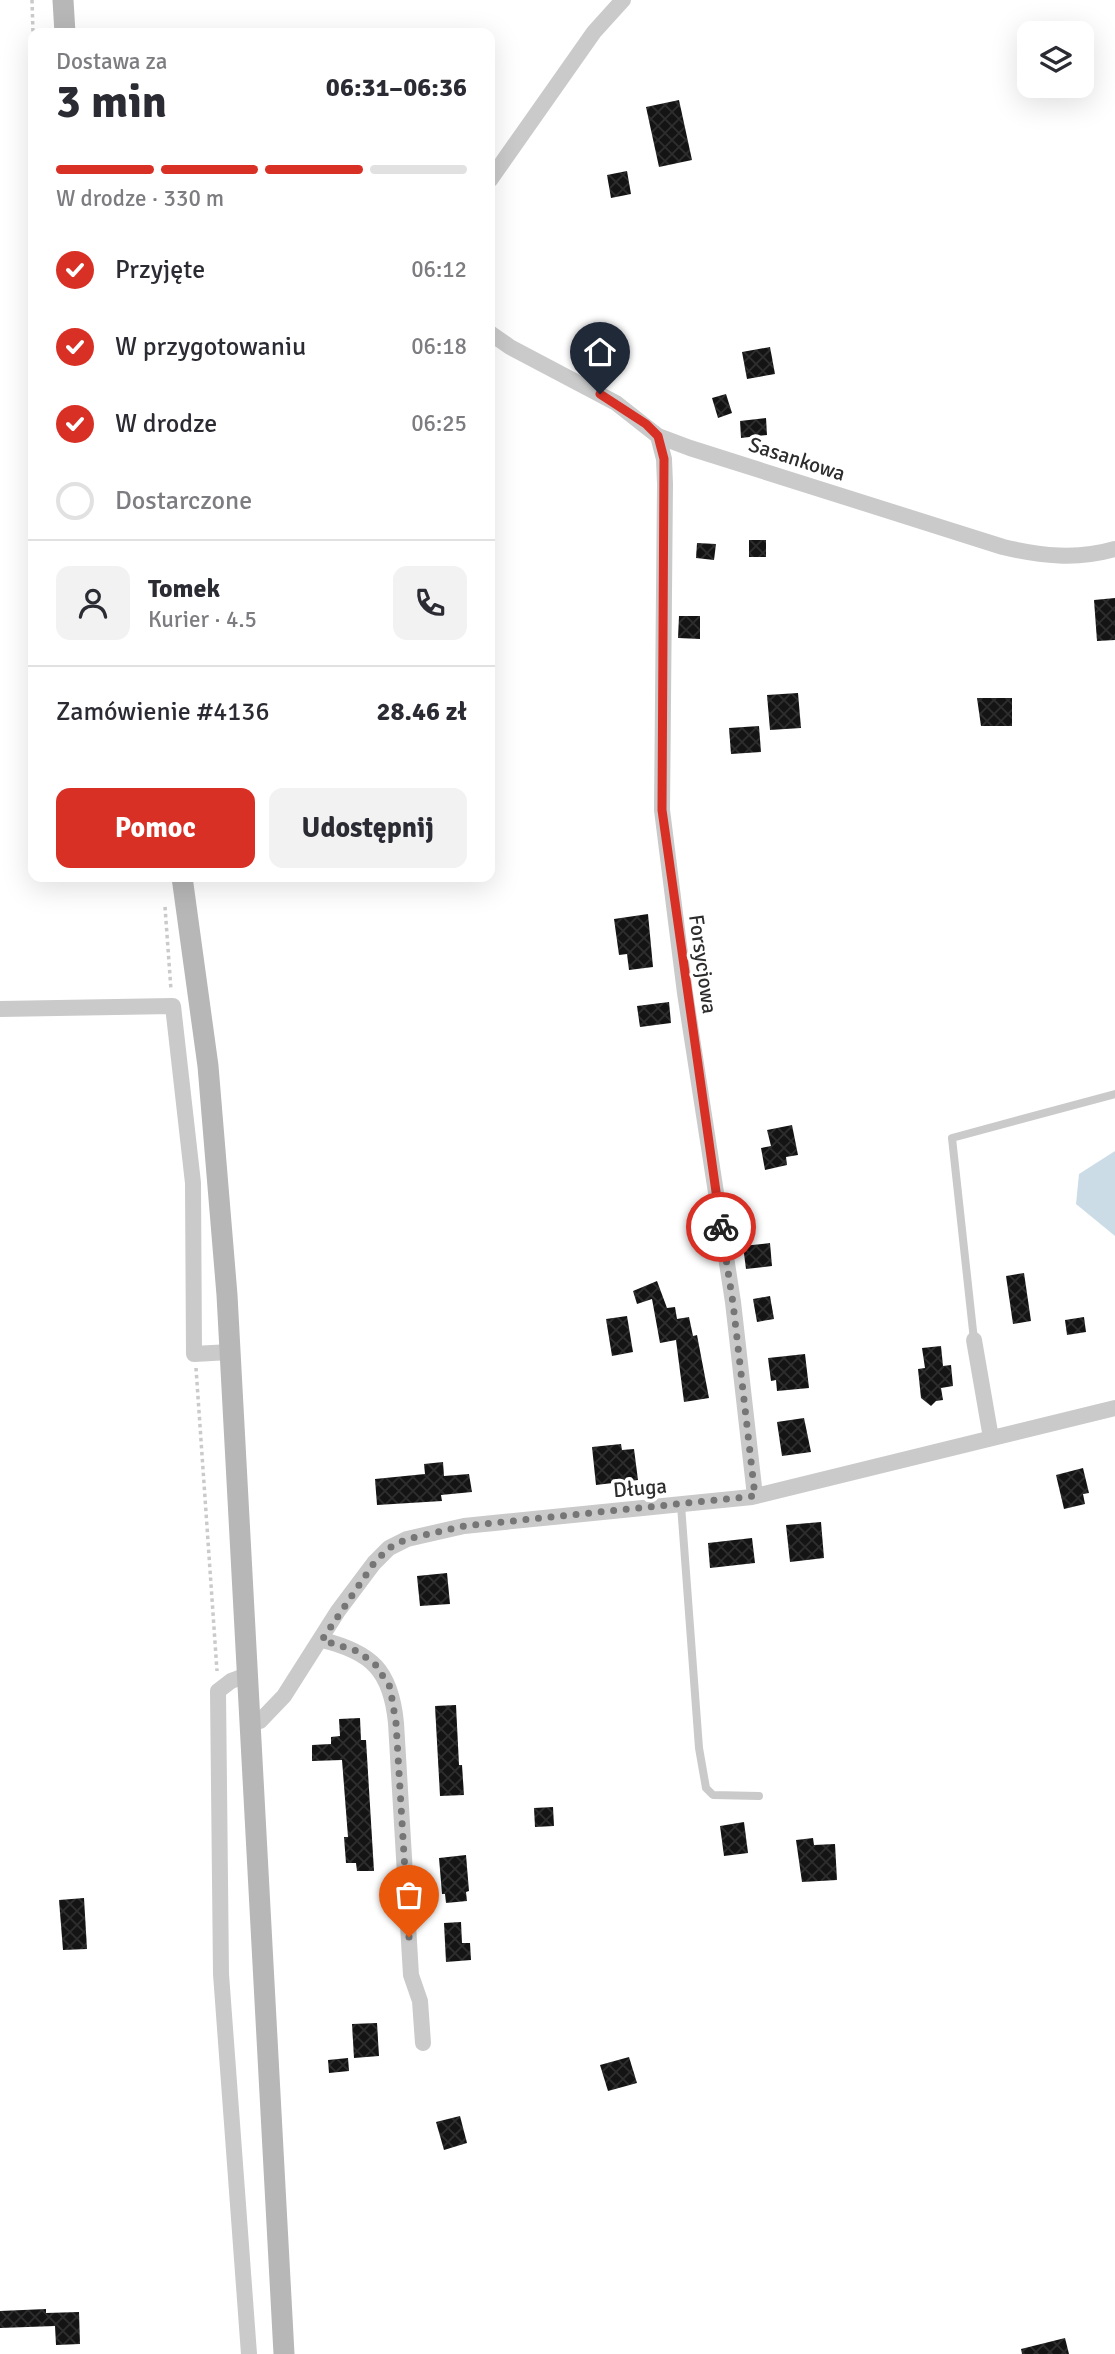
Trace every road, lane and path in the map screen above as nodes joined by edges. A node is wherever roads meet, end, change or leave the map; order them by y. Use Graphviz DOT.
graph roads {
  1 [pos="32,0"];
  2 [pos="63,0"];
  3 [pos="623,0"];
  4 [pos="33,28"];
  5 [pos="65,28"];
  6 [pos="495,173"];
  7 [pos="495,336"];
  8 [pos="658,436"];
  9 [pos="1115,549"];
  10 [pos="183,882"];
  11 [pos="164,900"];
  12 [pos="173,1006"];
  13 [pos="0,1009"];
  14 [pos="1115,1094"];
  15 [pos="974,1340"];
  16 [pos="230,1352"];
  17 [pos="194,1354"];
  18 [pos="1115,1408"];
  19 [pos="991,1438"];
  20 [pos="755,1496"];
  21 [pos="681,1505"];
  22 [pos="322,1640"];
  23 [pos="247,1675"];
  24 [pos="218,1691"];
  25 [pos="251,1723"];
  26 [pos="759,1796"];
  27 [pos="422,2043"];
  28 [pos="249,2354"];
  29 [pos="284,2354"];
  1 -- 4 [label="path"];
  2 -- 5 [label="main road"];
  3 -- 6 [label="street"];
  7 -- 8 [label="street, Sasankowa"];
  8 -- 9 [label="street, Sasankowa"];
  8 -- 20 [label="street, Forsycjowa"];
  10 -- 16 [label="main road"];
  11 -- 12 [label="path"];
  12 -- 13 [label="street"];
  12 -- 17 [label="street"];
  14 -- 15 [label="lane"];
  15 -- 19 [label="street"];
  16 -- 17 [label="street"];
  16 -- 23 [label="main road"];
  17 -- 24 [label="path"];
  18 -- 19 [label="street, Długa"];
  19 -- 20 [label="street, Długa"];
  20 -- 21 [label="street, Długa"];
  21 -- 22 [label="street, Długa"];
  21 -- 26 [label="lane"];
  22 -- 25 [label="street, Długa"];
  22 -- 27 [label="street"];
  23 -- 24 [label="street"];
  23 -- 25 [label="main road"];
  24 -- 28 [label="street"];
  25 -- 29 [label="main road"];
}
